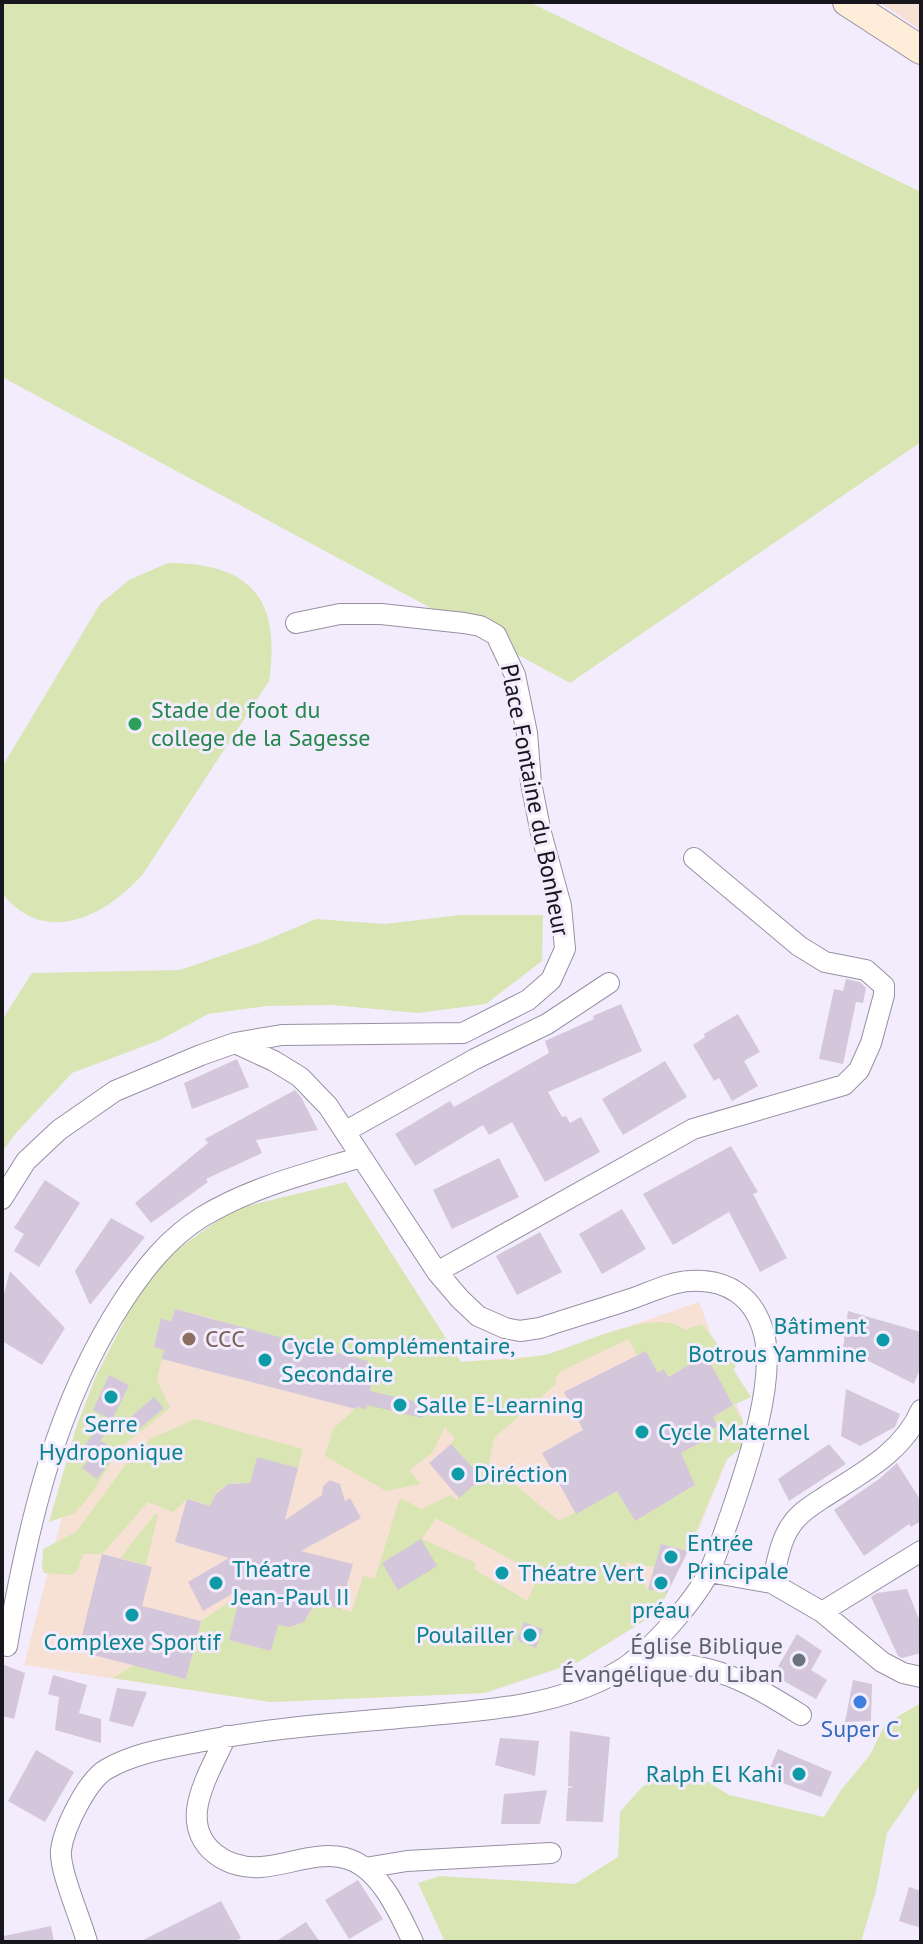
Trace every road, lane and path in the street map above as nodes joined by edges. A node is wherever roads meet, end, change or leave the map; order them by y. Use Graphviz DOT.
graph roads {
  1 [pos="847,2"];
  2 [pos="921,50"];
  3 [pos="296,623"];
  4 [pos="694,858"];
  5 [pos="609,983"];
  6 [pos="235,1043"];
  7 [pos="346,1131"];
  8 [pos="361,1157"];
  9 [pos="2,1199"];
  10 [pos="437,1272"];
  11 [pos="921,1410"];
  12 [pos="921,1551"];
  13 [pos="709,1572"];
  14 [pos="772,1583"];
  15 [pos="822,1612"];
  16 [pos="7,1646"];
  17 [pos="634,1660"];
  18 [pos="921,1677"];
  19 [pos="801,1715"];
  20 [pos="226,1736"];
  21 [pos="551,1853"];
  22 [pos="365,1868"];
  23 [pos="87,1942"];
  24 [pos="413,1942"];
  1 -- 2 [label="street"];
  3 -- 6 [label="street, Place Fontaine du Bonheur"];
  4 -- 10 [label="street"];
  5 -- 7 [label="street"];
  6 -- 7 [label="street"];
  6 -- 9 [label="street, Place Fontaine du Bonheur"];
  7 -- 8 [label="street"];
  8 -- 10 [label="street"];
  8 -- 16 [label="street"];
  10 -- 13 [label="street"];
  11 -- 14 [label="street"];
  12 -- 15 [label="street"];
  13 -- 14 [label="street"];
  13 -- 17 [label="street"];
  14 -- 15 [label="street"];
  15 -- 18 [label="street"];
  17 -- 19 [label="street"];
  17 -- 20 [label="street"];
  20 -- 22 [label="street"];
  20 -- 23 [label="street"];
  21 -- 22 [label="street"];
  22 -- 24 [label="street"];
}
